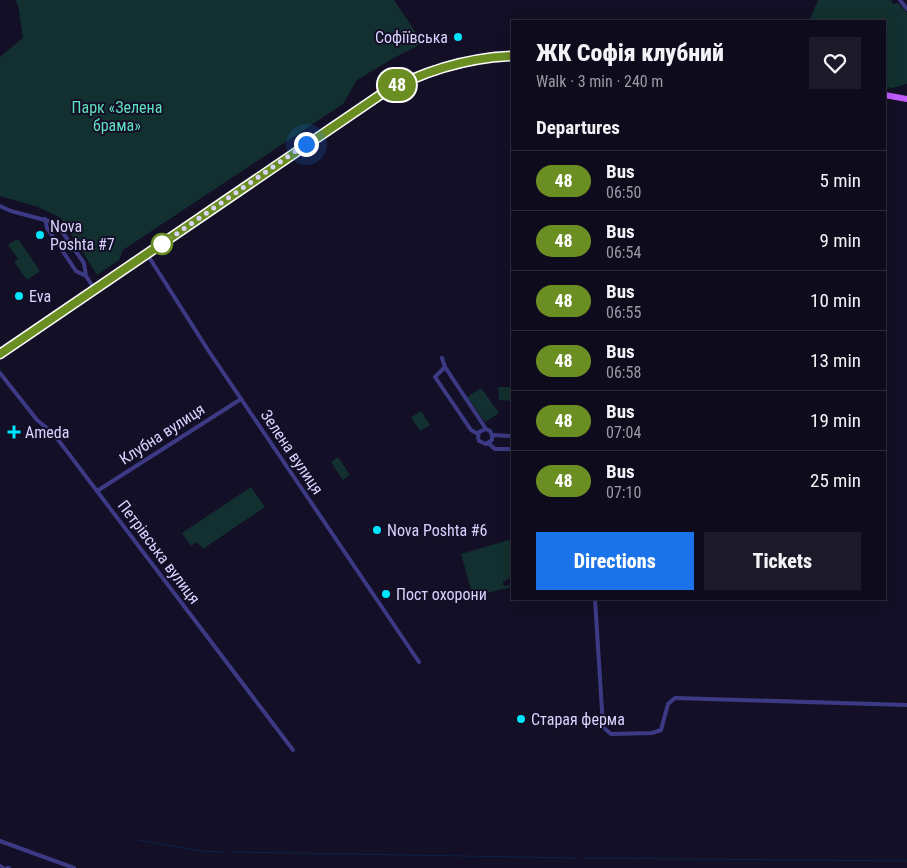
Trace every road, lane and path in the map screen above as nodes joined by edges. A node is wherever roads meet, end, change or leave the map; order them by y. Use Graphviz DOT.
graph roads {
  1 [pos="900,0"];
  2 [pos="907,9"];
  3 [pos="511,56"];
  4 [pos="886,95"];
  5 [pos="907,99"];
  6 [pos="0,206"];
  7 [pos="46,220"];
  8 [pos="147,254"];
  9 [pos="86,276"];
  10 [pos="95,290"];
  11 [pos="0,354"];
  12 [pos="442,358"];
  13 [pos="445,367"];
  14 [pos="0,373"];
  15 [pos="241,399"];
  16 [pos="486,429"];
  17 [pos="478,434"];
  18 [pos="492,435"];
  19 [pos="511,436"];
  20 [pos="488,443"];
  21 [pos="511,449"];
  22 [pos="97,491"];
  23 [pos="595,600"];
  24 [pos="419,662"];
  25 [pos="907,705"];
  26 [pos="293,750"];
  27 [pos="0,841"];
  28 [pos="0,866"];
  29 [pos="3,868"];
  30 [pos="74,868"];
  1 -- 2 [label="street"];
  3 -- 8 [label="main road"];
  4 -- 5 [label="main road"];
  6 -- 7 [label="street"];
  7 -- 9 [label="street"];
  7 -- 9 [label="street"];
  8 -- 10 [label="main road"];
  8 -- 15 [label="street, Зелена вулиця"];
  9 -- 10 [label="street"];
  10 -- 11 [label="main road"];
  12 -- 13 [label="street"];
  13 -- 16 [label="street"];
  13 -- 17 [label="street"];
  14 -- 22 [label="street, Петрівська вулиця"];
  15 -- 22 [label="street, Клубна вулиця"];
  15 -- 24 [label="street, Зелена вулиця"];
  16 -- 17 [label="street"];
  16 -- 18 [label="street"];
  17 -- 20 [label="street"];
  18 -- 19 [label="street"];
  18 -- 20 [label="street"];
  20 -- 21 [label="street"];
  22 -- 26 [label="street, Петрівська вулиця"];
  23 -- 25 [label="street"];
  27 -- 30 [label="street"];
  28 -- 29 [label="street"];
}
